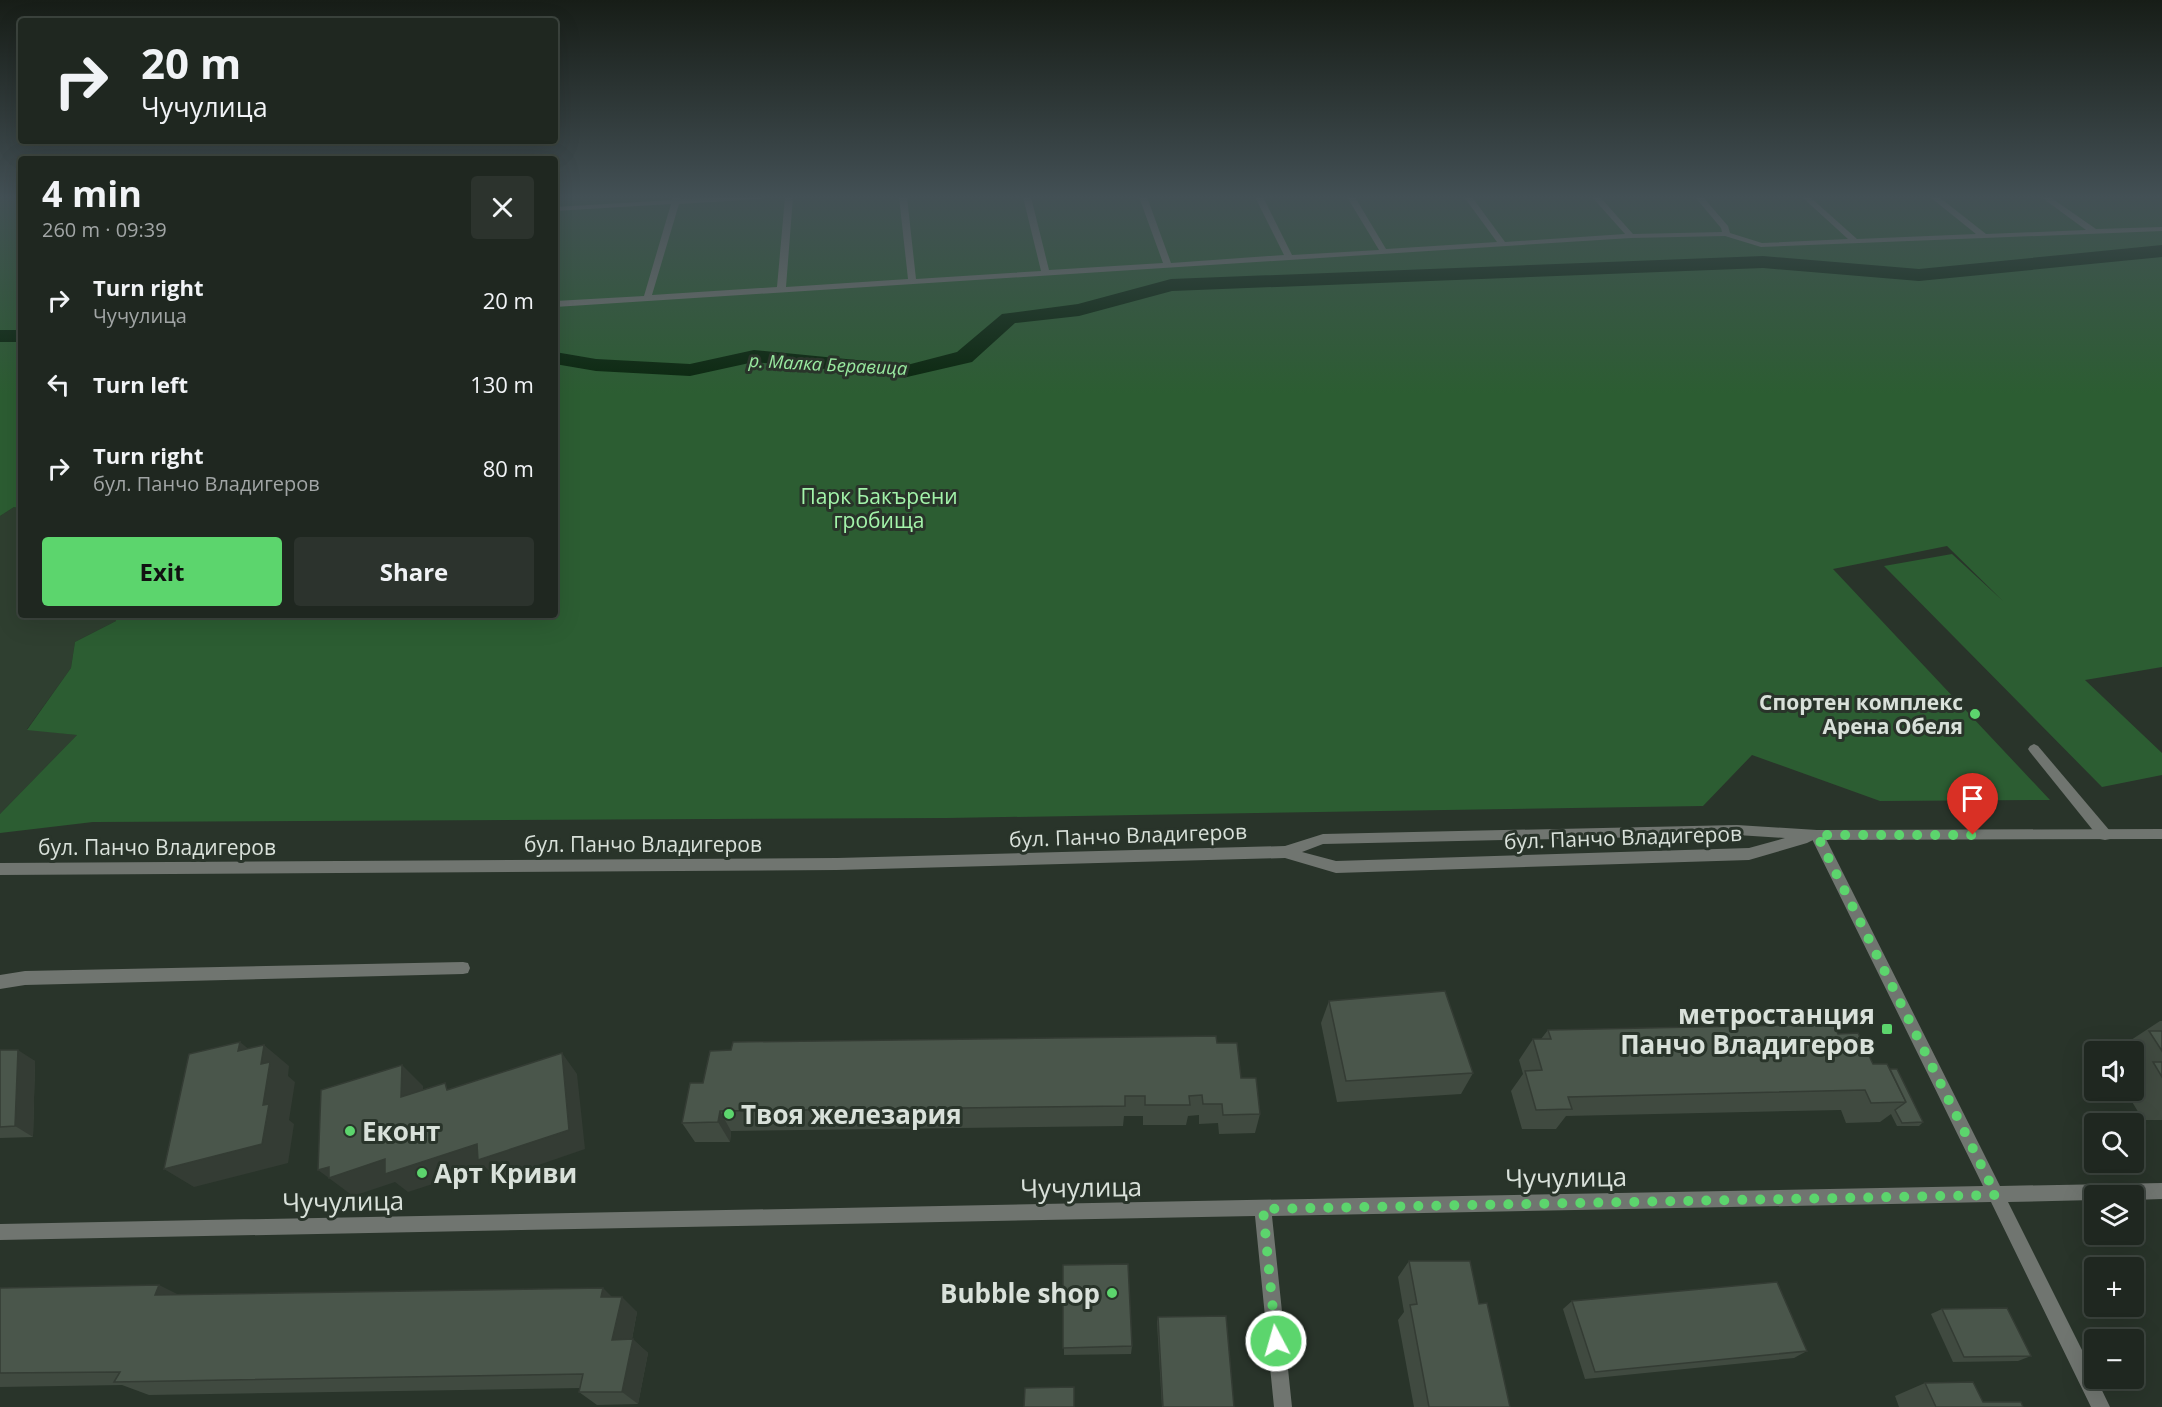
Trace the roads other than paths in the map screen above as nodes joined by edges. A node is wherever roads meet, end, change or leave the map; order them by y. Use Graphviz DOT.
graph roads {
  1 [pos="658,263"];
  2 [pos="783,263"];
  3 [pos="910,263"];
  4 [pos="1043,263"];
  5 [pos="1203,263"];
  6 [pos="1168,265"];
  7 [pos="1046,273"];
  8 [pos="912,282"];
  9 [pos="781,291"];
  10 [pos="647,299"];
  11 [pos="558,304"];
  12 [pos="2034,749"];
  13 [pos="2162,834"];
  14 [pos="1817,835"];
  15 [pos="2105,835"];
  16 [pos="1285,852"];
  17 [pos="0,869"];
  18 [pos="463,968"];
  19 [pos="0,982"];
  20 [pos="2162,1191"];
  21 [pos="1996,1195"];
  22 [pos="1263,1209"];
  23 [pos="0,1232"];
  24 [pos="1283,1407"];
  25 [pos="2101,1407"];
  1 -- 10 [label="street"];
  2 -- 9 [label="street"];
  3 -- 8 [label="street"];
  4 -- 7 [label="street"];
  5 -- 6 [label="street"];
  6 -- 7 [label="street"];
  7 -- 8 [label="street"];
  8 -- 9 [label="street"];
  9 -- 10 [label="street"];
  10 -- 11 [label="street"];
  12 -- 15 [label="street"];
  13 -- 15 [label="street, бул. Панчо Владигеров"];
  14 -- 15 [label="street, бул. Панчо Владигеров"];
  14 -- 16 [label="street, бул. Панчо Владигеров"];
  14 -- 16 [label="street, бул. Панчо Владигеров"];
  14 -- 21 [label="street"];
  16 -- 17 [label="street, бул. Панчо Владигеров"];
  18 -- 19 [label="street"];
  20 -- 21 [label="street, Чучулица"];
  21 -- 22 [label="street, Чучулица"];
  21 -- 25 [label="street"];
  22 -- 23 [label="street, Чучулица"];
  22 -- 24 [label="street"];
}
